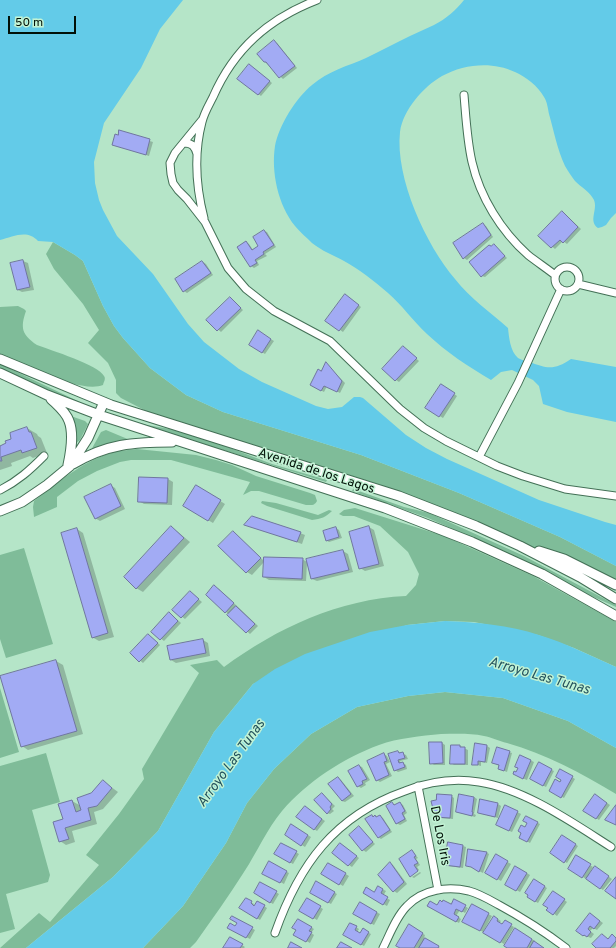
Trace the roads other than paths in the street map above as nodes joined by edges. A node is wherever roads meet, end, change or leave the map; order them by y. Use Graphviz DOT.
graph roads {
  1 [pos="316,0"];
  2 [pos="464,95"];
  3 [pos="202,120"];
  4 [pos="184,142"];
  5 [pos="198,154"];
  6 [pos="199,195"];
  7 [pos="187,199"];
  8 [pos="205,222"];
  9 [pos="555,275"];
  10 [pos="578,284"];
  11 [pos="561,289"];
  12 [pos="616,293"];
  13 [pos="0,358"];
  14 [pos="0,373"];
  15 [pos="47,395"];
  16 [pos="104,402"];
  17 [pos="99,415"];
  18 [pos="180,442"];
  19 [pos="44,456"];
  20 [pos="479,457"];
  21 [pos="69,467"];
  22 [pos="0,490"];
  23 [pos="616,496"];
  24 [pos="0,511"];
  25 [pos="520,546"];
  26 [pos="616,585"];
  27 [pos="616,599"];
  28 [pos="616,616"];
  29 [pos="418,786"];
  30 [pos="611,847"];
  31 [pos="438,890"];
  32 [pos="275,933"];
  33 [pos="383,948"];
  34 [pos="566,948"];
  1 -- 3 [label="street"];
  2 -- 9 [label="street"];
  3 -- 4 [label="street"];
  3 -- 5 [label="street"];
  4 -- 5 [label="street"];
  4 -- 7 [label="street"];
  5 -- 6 [label="street"];
  6 -- 7 [label="street"];
  6 -- 8 [label="street"];
  7 -- 8 [label="street"];
  8 -- 20 [label="street"];
  9 -- 10 [label="street"];
  9 -- 11 [label="street"];
  10 -- 11 [label="street"];
  10 -- 12 [label="street"];
  11 -- 20 [label="street"];
  13 -- 16 [label="street, Avenida de los Lagos"];
  14 -- 15 [label="street, Avenida de los Lagos"];
  15 -- 17 [label="street, Avenida de los Lagos"];
  15 -- 21 [label="street"];
  16 -- 17 [label="street"];
  16 -- 25 [label="street, Avenida de los Lagos"];
  17 -- 18 [label="street, Avenida de los Lagos"];
  17 -- 21 [label="street"];
  18 -- 21 [label="street"];
  18 -- 28 [label="street, Avenida de los Lagos"];
  19 -- 22 [label="street"];
  20 -- 23 [label="street"];
  21 -- 24 [label="street"];
  25 -- 26 [label="street"];
  25 -- 27 [label="street, Avenida de los Lagos"];
  29 -- 30 [label="street"];
  29 -- 31 [label="street, De Los Iris"];
  29 -- 32 [label="street"];
  31 -- 33 [label="street"];
  31 -- 34 [label="street"];
}
